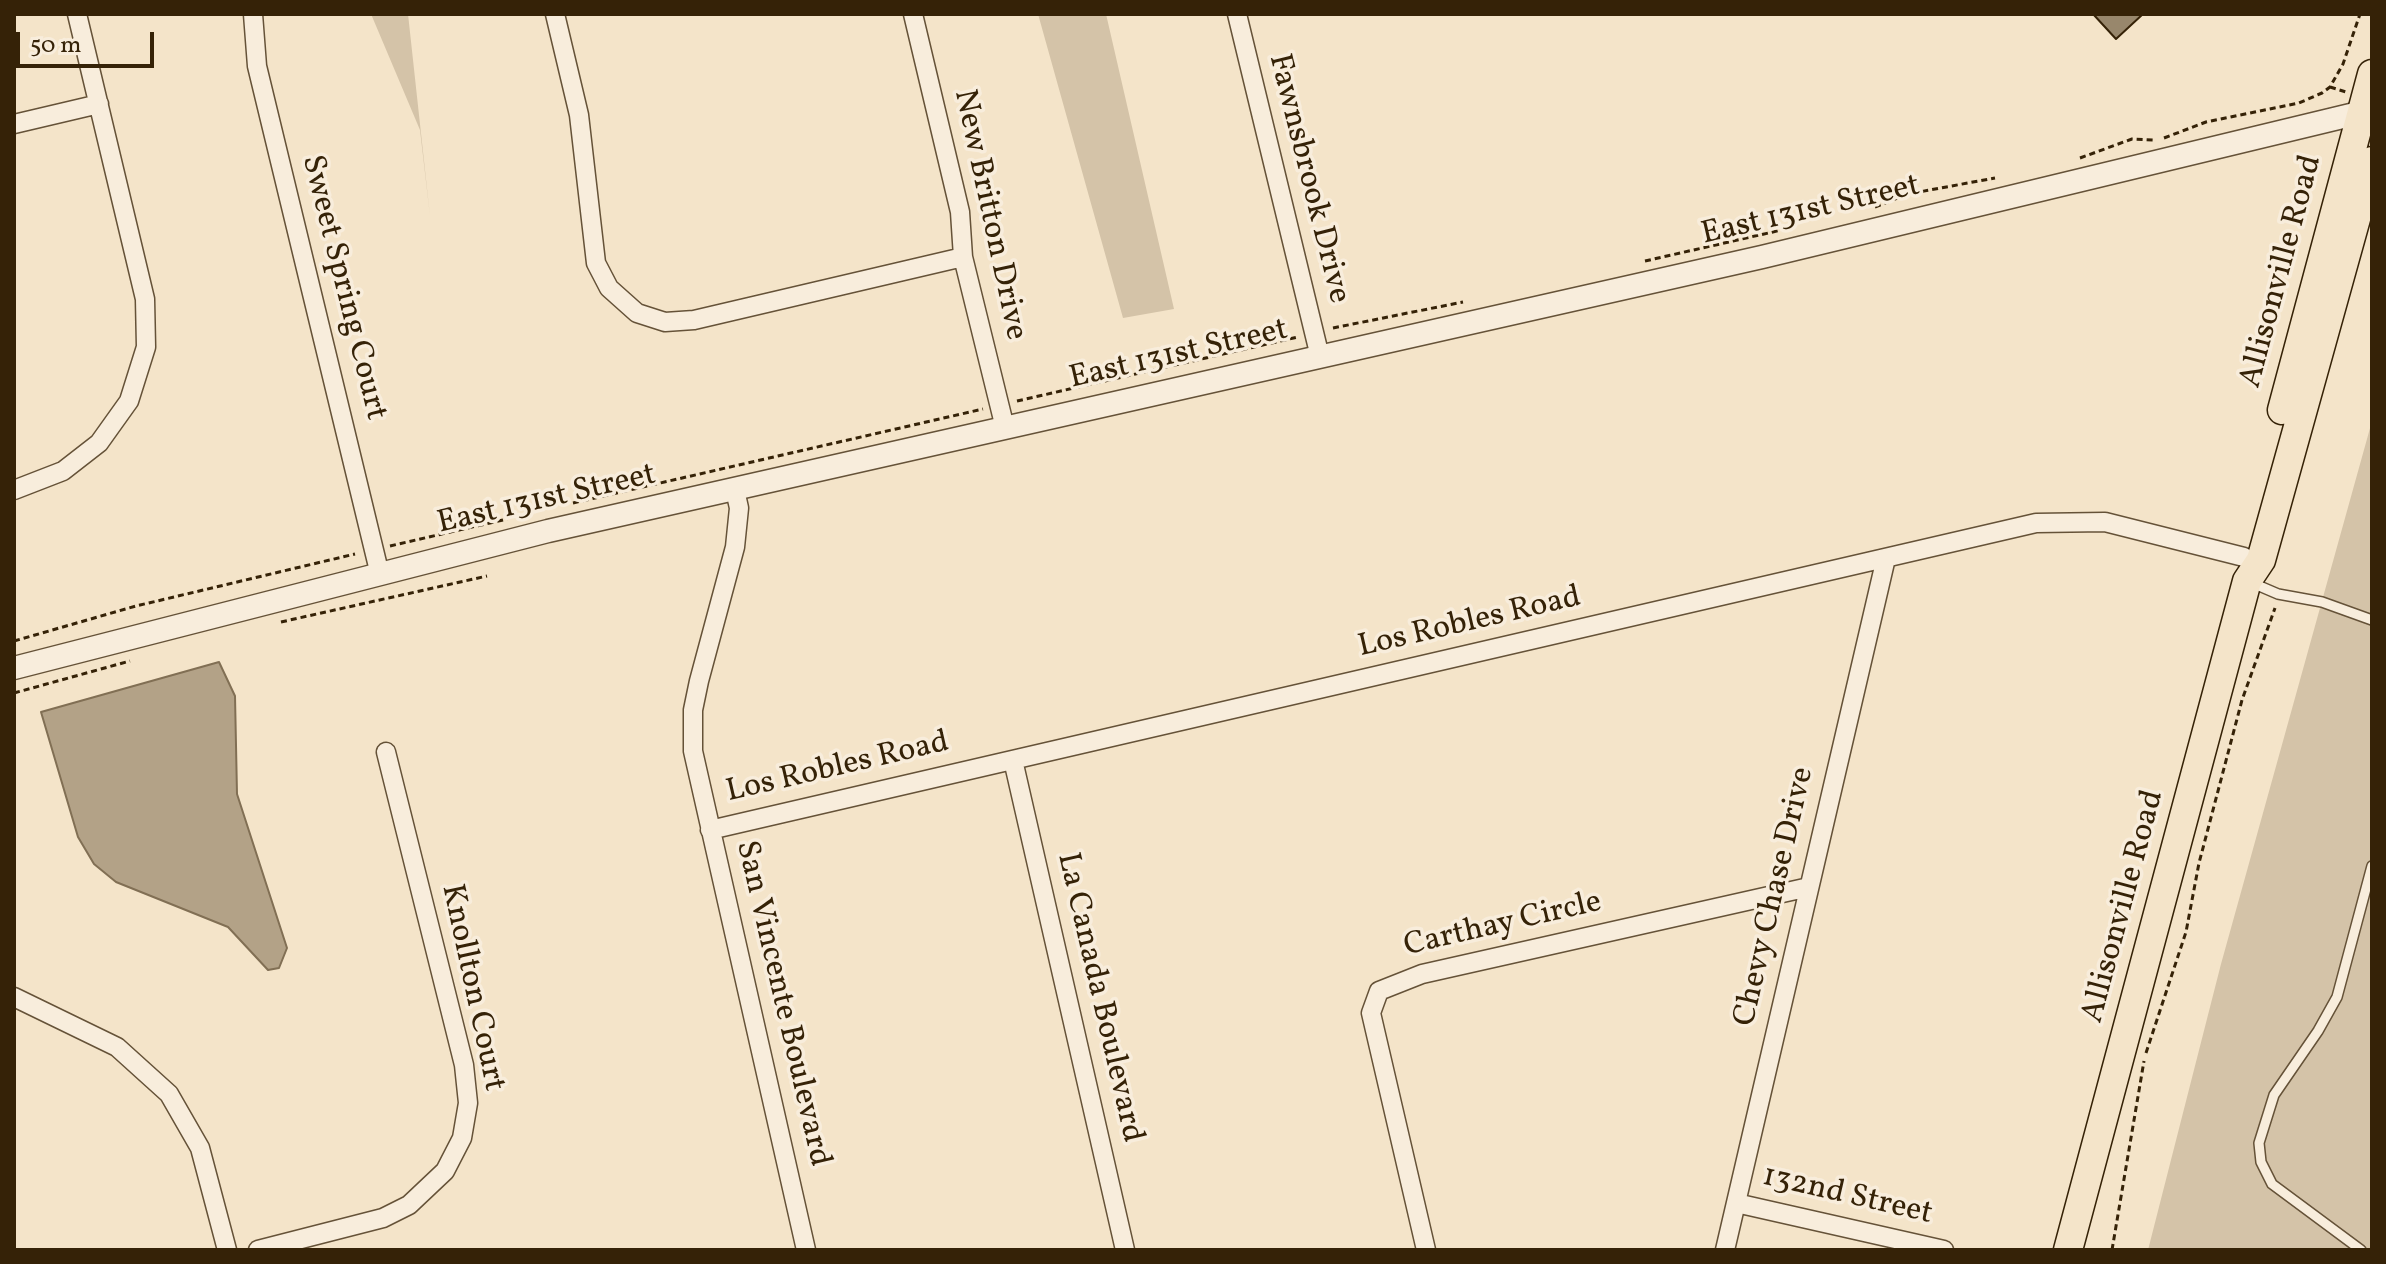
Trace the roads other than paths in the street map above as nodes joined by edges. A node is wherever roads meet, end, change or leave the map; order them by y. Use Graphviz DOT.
graph roads {
  1 [pos="77,14"];
  2 [pos="253,14"];
  3 [pos="555,14"];
  4 [pos="913,14"];
  5 [pos="1237,14"];
  6 [pos="2372,74"];
  7 [pos="99,104"];
  8 [pos="2366,114"];
  9 [pos="14,124"];
  10 [pos="2372,161"];
  11 [pos="963,257"];
  12 [pos="1320,357"];
  13 [pos="1005,428"];
  14 [pos="14,490"];
  15 [pos="735,490"];
  16 [pos="1886,558"];
  17 [pos="2246,569"];
  18 [pos="380,575"];
  19 [pos="2372,620"];
  20 [pos="14,668"];
  21 [pos="386,752"];
  22 [pos="1013,760"];
  23 [pos="710,830"];
  24 [pos="2372,866"];
  25 [pos="1809,887"];
  26 [pos="14,997"];
  27 [pos="1736,1203"];
  28 [pos="227,1250"];
  29 [pos="258,1250"];
  30 [pos="806,1250"];
  31 [pos="1125,1250"];
  32 [pos="1426,1250"];
  33 [pos="1725,1250"];
  34 [pos="1944,1250"];
  35 [pos="2068,1250"];
  36 [pos="2361,1250"];
  1 -- 7 [label="street"];
  2 -- 18 [label="street, Sweet Spring Court"];
  3 -- 11 [label="street"];
  4 -- 11 [label="street, New Britton Drive"];
  5 -- 12 [label="street, Fawnsbrook Drive"];
  6 -- 8 [label="main road, Allisonville Road"];
  7 -- 9 [label="street"];
  7 -- 14 [label="street"];
  8 -- 12 [label="street, East 131st Street"];
  8 -- 17 [label="main road, Allisonville Road"];
  10 -- 17 [label="main road, Allisonville Road"];
  11 -- 13 [label="street, New Britton Drive"];
  12 -- 13 [label="street, East 131st Street"];
  13 -- 15 [label="street, East 131st Street"];
  15 -- 18 [label="street, East 131st Street"];
  15 -- 23 [label="street, San Vincente Boulevard"];
  16 -- 17 [label="street, Los Robles Road"];
  16 -- 22 [label="street, Los Robles Road"];
  16 -- 25 [label="street, Chevy Chase Drive"];
  17 -- 19 [label="lane"];
  17 -- 35 [label="main road, Allisonville Road"];
  18 -- 20 [label="street, East 131st Street"];
  21 -- 29 [label="street, Knollton Court"];
  22 -- 23 [label="street, Los Robles Road"];
  22 -- 31 [label="street, La Canada Boulevard"];
  23 -- 30 [label="street, San Vincente Boulevard"];
  24 -- 36 [label="lane"];
  25 -- 27 [label="street, Chevy Chase Drive"];
  25 -- 32 [label="street, Carthay Circle"];
  26 -- 28 [label="street"];
  27 -- 33 [label="street, Chevy Chase Drive"];
  27 -- 34 [label="street, 132nd Street"];
}
